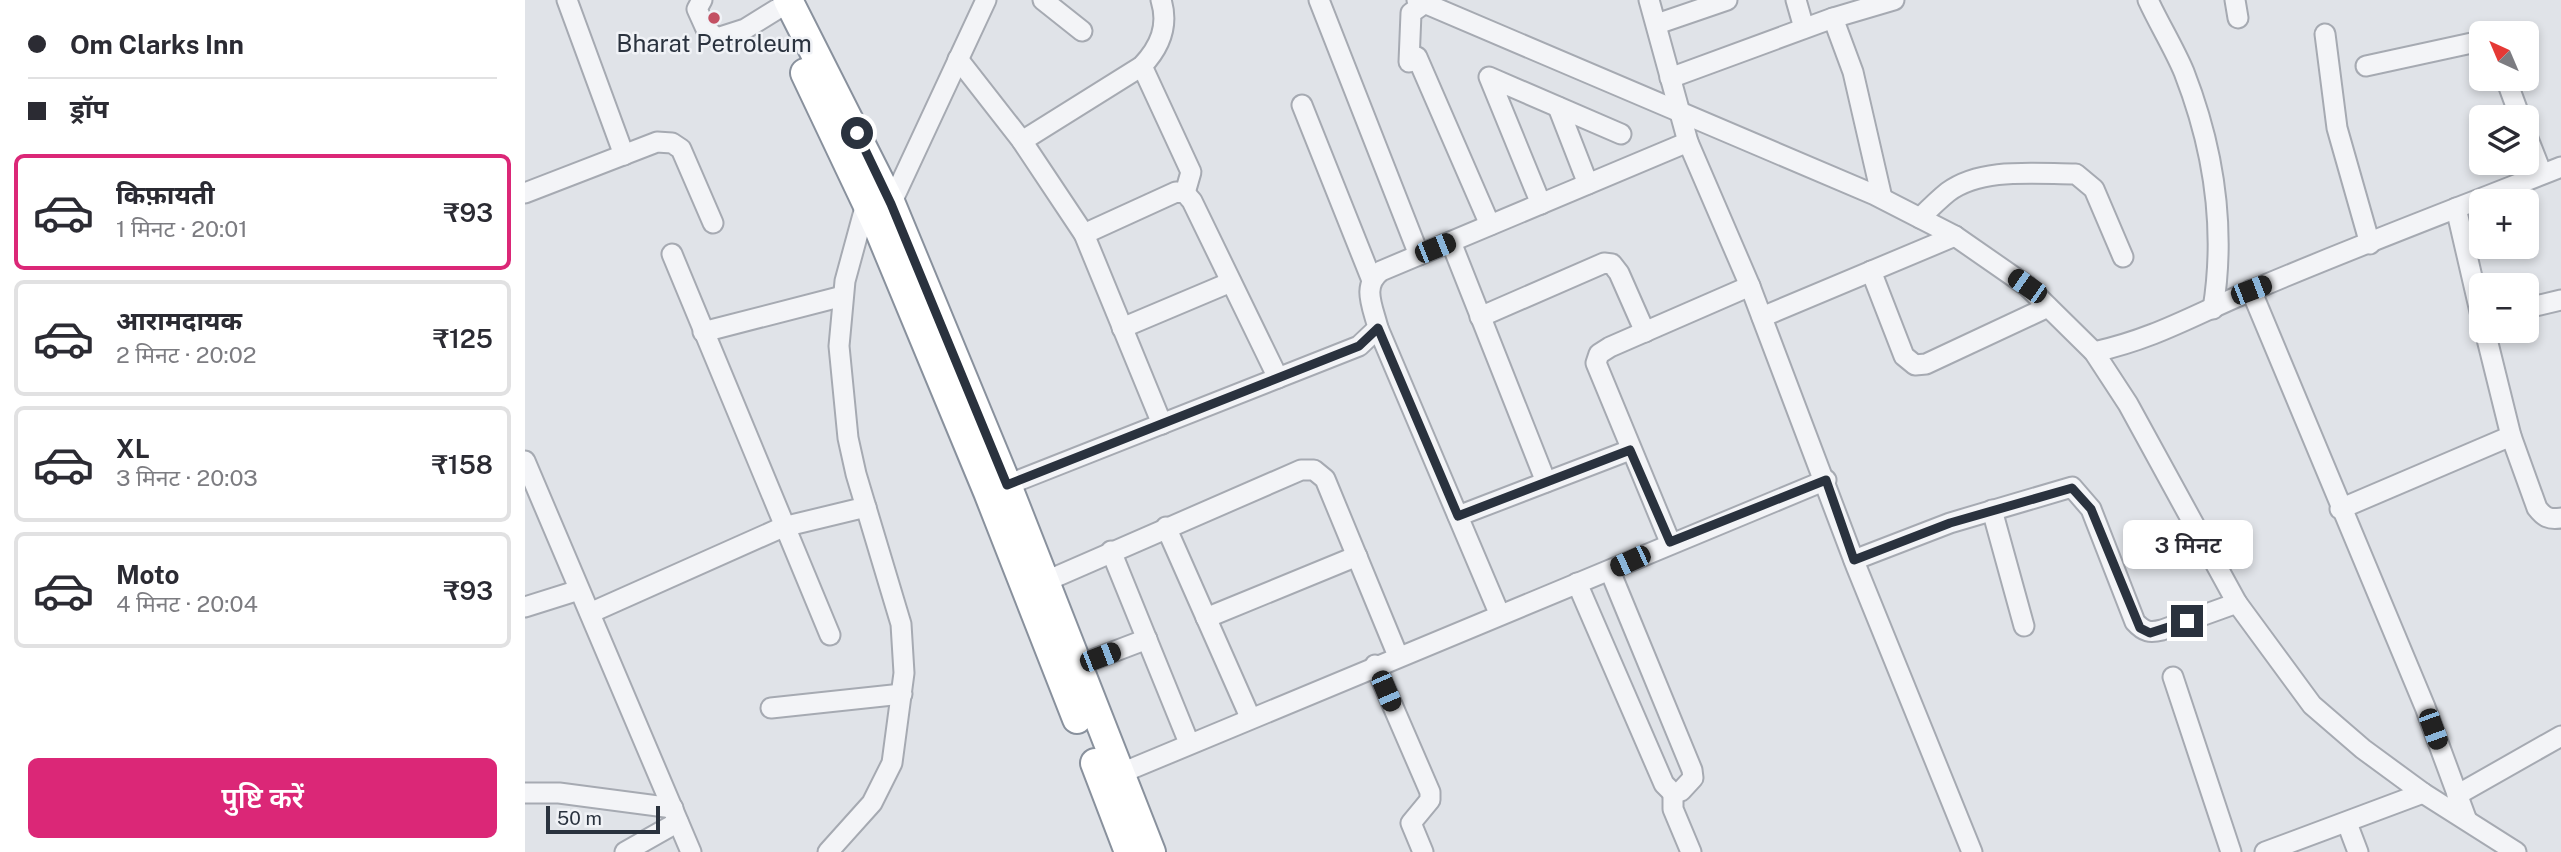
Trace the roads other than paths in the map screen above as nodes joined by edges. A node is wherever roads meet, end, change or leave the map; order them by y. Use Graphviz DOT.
graph roads {
  1 [pos="567,0"];
  2 [pos="702,0"];
  3 [pos="986,0"];
  4 [pos="1043,0"];
  5 [pos="1161,0"];
  6 [pos="1319,0"];
  7 [pos="1649,0"];
  8 [pos="1727,0"];
  9 [pos="1795,0"];
  10 [pos="1894,0"];
  11 [pos="2148,0"];
  12 [pos="1422,1"];
  13 [pos="782,2"];
  14 [pos="1866,4"];
  15 [pos="1833,18"];
  16 [pos="1657,24"];
  17 [pos="1804,28"];
  18 [pos="1082,31"];
  19 [pos="2325,34"];
  20 [pos="2469,44"];
  21 [pos="958,59"];
  22 [pos="1142,66"];
  23 [pos="2367,66"];
  24 [pos="1670,78"];
  25 [pos="1302,106"];
  26 [pos="1558,107"];
  27 [pos="1679,111"];
  28 [pos="1621,134"];
  29 [pos="1022,141"];
  30 [pos="1688,142"];
  31 [pos="624,155"];
  32 [pos="2539,166"];
  33 [pos="2561,167"];
  34 [pos="2542,174"];
  35 [pos="1588,184"];
  36 [pos="526,192"];
  37 [pos="1185,193"];
  38 [pos="1882,198"];
  39 [pos="879,202"];
  40 [pos="1541,204"];
  41 [pos="2456,208"];
  42 [pos="1920,218"];
  43 [pos="713,223"];
  44 [pos="1490,226"];
  45 [pos="1084,234"];
  46 [pos="1955,236"];
  47 [pos="1451,242"];
  48 [pos="2370,244"];
  49 [pos="672,254"];
  50 [pos="1419,255"];
  51 [pos="2123,257"];
  52 [pos="1871,271"];
  53 [pos="2471,273"];
  54 [pos="1371,278"];
  55 [pos="1231,282"];
  56 [pos="1750,286"];
  57 [pos="2251,290"];
  58 [pos="843,296"];
  59 [pos="2561,300"];
  60 [pos="2539,305"];
  61 [pos="2048,307"];
  62 [pos="2213,309"];
  63 [pos="1481,317"];
  64 [pos="1762,317"];
  65 [pos="1122,328"];
  66 [pos="1378,328"];
  67 [pos="703,332"];
  68 [pos="1645,332"];
  69 [pos="2488,343"];
  70 [pos="2094,352"];
  71 [pos="1278,378"];
  72 [pos="1162,424"];
  73 [pos="2511,436"];
  74 [pos="1630,450"];
  75 [pos="525,461"];
  76 [pos="1826,480"];
  77 [pos="1546,482"];
  78 [pos="1007,485"];
  79 [pos="866,507"];
  80 [pos="2340,509"];
  81 [pos="1991,510"];
  82 [pos="1458,516"];
  83 [pos="2561,517"];
  84 [pos="783,527"];
  85 [pos="1166,527"];
  86 [pos="1670,542"];
  87 [pos="1111,551"];
  88 [pos="1357,556"];
  89 [pos="1854,560"];
  90 [pos="1610,570"];
  91 [pos="1044,582"];
  92 [pos="1577,583"];
  93 [pos="579,590"];
  94 [pos="2237,603"];
  95 [pos="525,607"];
  96 [pos="590,613"];
  97 [pos="1499,614"];
  98 [pos="1206,618"];
  99 [pos="2024,626"];
  100 [pos="830,635"];
  101 [pos="1147,639"];
  102 [pos="1398,656"];
  103 [pos="1076,666"];
  104 [pos="1375,666"];
  105 [pos="2173,677"];
  106 [pos="902,694"];
  107 [pos="771,708"];
  108 [pos="1250,717"];
  109 [pos="2561,736"];
  110 [pos="1189,743"];
  111 [pos="1119,774"];
  112 [pos="525,793"];
  113 [pos="1673,793"];
  114 [pos="2423,793"];
  115 [pos="2457,795"];
  116 [pos="676,815"];
  117 [pos="2466,817"];
  118 [pos="2347,823"];
  119 [pos="625,852"];
  120 [pos="691,852"];
  121 [pos="828,852"];
  122 [pos="1129,852"];
  123 [pos="1151,852"];
  124 [pos="1423,852"];
  125 [pos="1691,852"];
  126 [pos="1972,852"];
  127 [pos="2231,852"];
  128 [pos="2265,852"];
  129 [pos="2358,852"];
  130 [pos="2516,852"];
  1 -- 31 [label="street"];
  2 -- 13 [label="street"];
  3 -- 21 [label="street"];
  4 -- 18 [label="street"];
  5 -- 22 [label="street"];
  6 -- 50 [label="street"];
  7 -- 16 [label="street"];
  8 -- 16 [label="street"];
  9 -- 17 [label="street"];
  10 -- 14 [label="street"];
  11 -- 62 [label="street"];
  12 -- 27 [label="street"];
  12 -- 44 [label="street"];
  13 -- 39 [label="highway"];
  14 -- 15 [label="street"];
  15 -- 17 [label="street"];
  15 -- 38 [label="street"];
  16 -- 24 [label="street"];
  17 -- 24 [label="street"];
  19 -- 48 [label="street"];
  20 -- 23 [label="street"];
  21 -- 29 [label="street"];
  21 -- 39 [label="street"];
  22 -- 29 [label="street"];
  22 -- 37 [label="street"];
  24 -- 27 [label="street"];
  25 -- 54 [label="street"];
  26 -- 28 [label="street"];
  26 -- 35 [label="street"];
  26 -- 40 [label="street"];
  27 -- 30 [label="street"];
  27 -- 38 [label="street"];
  29 -- 45 [label="street"];
  30 -- 35 [label="street"];
  30 -- 56 [label="street"];
  31 -- 36 [label="street"];
  31 -- 43 [label="street"];
  32 -- 34 [label="street"];
  33 -- 34 [label="street"];
  34 -- 41 [label="street"];
  35 -- 40 [label="street"];
  37 -- 45 [label="street"];
  37 -- 55 [label="street"];
  38 -- 42 [label="street"];
  39 -- 58 [label="street"];
  39 -- 78 [label="highway"];
  39 -- 122 [label="highway"];
  40 -- 44 [label="street"];
  41 -- 48 [label="street"];
  41 -- 53 [label="street"];
  42 -- 46 [label="street"];
  42 -- 51 [label="street"];
  44 -- 47 [label="street"];
  45 -- 65 [label="street"];
  46 -- 52 [label="street"];
  46 -- 61 [label="street"];
  47 -- 50 [label="street"];
  47 -- 63 [label="street"];
  48 -- 57 [label="street"];
  49 -- 67 [label="street"];
  50 -- 54 [label="street"];
  52 -- 61 [label="street"];
  52 -- 64 [label="street"];
  54 -- 66 [label="street"];
  55 -- 65 [label="street"];
  55 -- 71 [label="street"];
  56 -- 64 [label="street"];
  56 -- 68 [label="street"];
  57 -- 62 [label="street"];
  57 -- 80 [label="street"];
  58 -- 67 [label="street"];
  58 -- 79 [label="street"];
  59 -- 60 [label="street"];
  61 -- 70 [label="street"];
  62 -- 70 [label="street"];
  63 -- 68 [label="street"];
  63 -- 77 [label="street"];
  64 -- 76 [label="street"];
  65 -- 72 [label="street"];
  66 -- 71 [label="street"];
  66 -- 82 [label="street"];
  67 -- 84 [label="street"];
  68 -- 74 [label="street"];
  69 -- 73 [label="street"];
  70 -- 94 [label="street"];
  71 -- 72 [label="street"];
  72 -- 78 [label="street"];
  73 -- 80 [label="street"];
  73 -- 83 [label="street"];
  74 -- 77 [label="street"];
  74 -- 86 [label="street"];
  75 -- 93 [label="street"];
  76 -- 86 [label="street"];
  76 -- 89 [label="street"];
  77 -- 82 [label="street"];
  78 -- 91 [label="highway"];
  79 -- 84 [label="street"];
  79 -- 106 [label="street"];
  80 -- 115 [label="street"];
  81 -- 89 [label="street"];
  81 -- 94 [label="street"];
  81 -- 99 [label="street"];
  82 -- 97 [label="street"];
  84 -- 96 [label="street"];
  84 -- 100 [label="street"];
  85 -- 87 [label="street"];
  85 -- 88 [label="street"];
  85 -- 98 [label="street"];
  86 -- 90 [label="street"];
  87 -- 91 [label="street"];
  87 -- 101 [label="street"];
  88 -- 98 [label="street"];
  88 -- 102 [label="street"];
  89 -- 126 [label="street"];
  90 -- 92 [label="street"];
  90 -- 113 [label="street"];
  91 -- 103 [label="highway"];
  92 -- 97 [label="street"];
  92 -- 113 [label="street"];
  93 -- 95 [label="street"];
  93 -- 96 [label="street"];
  94 -- 114 [label="street"];
  96 -- 116 [label="street"];
  97 -- 102 [label="street"];
  98 -- 108 [label="street"];
  101 -- 103 [label="street"];
  101 -- 110 [label="street"];
  102 -- 104 [label="street"];
  103 -- 111 [label="highway"];
  104 -- 108 [label="street"];
  104 -- 124 [label="street"];
  105 -- 127 [label="street"];
  106 -- 107 [label="street"];
  106 -- 121 [label="street"];
  108 -- 110 [label="street"];
  109 -- 115 [label="street"];
  110 -- 111 [label="street"];
  111 -- 123 [label="highway"];
  112 -- 116 [label="street"];
  113 -- 125 [label="street"];
  114 -- 117 [label="street"];
  114 -- 118 [label="street"];
  115 -- 117 [label="street"];
  116 -- 119 [label="street"];
  116 -- 120 [label="street"];
  117 -- 130 [label="street"];
  118 -- 128 [label="street"];
  118 -- 129 [label="street"];
}
